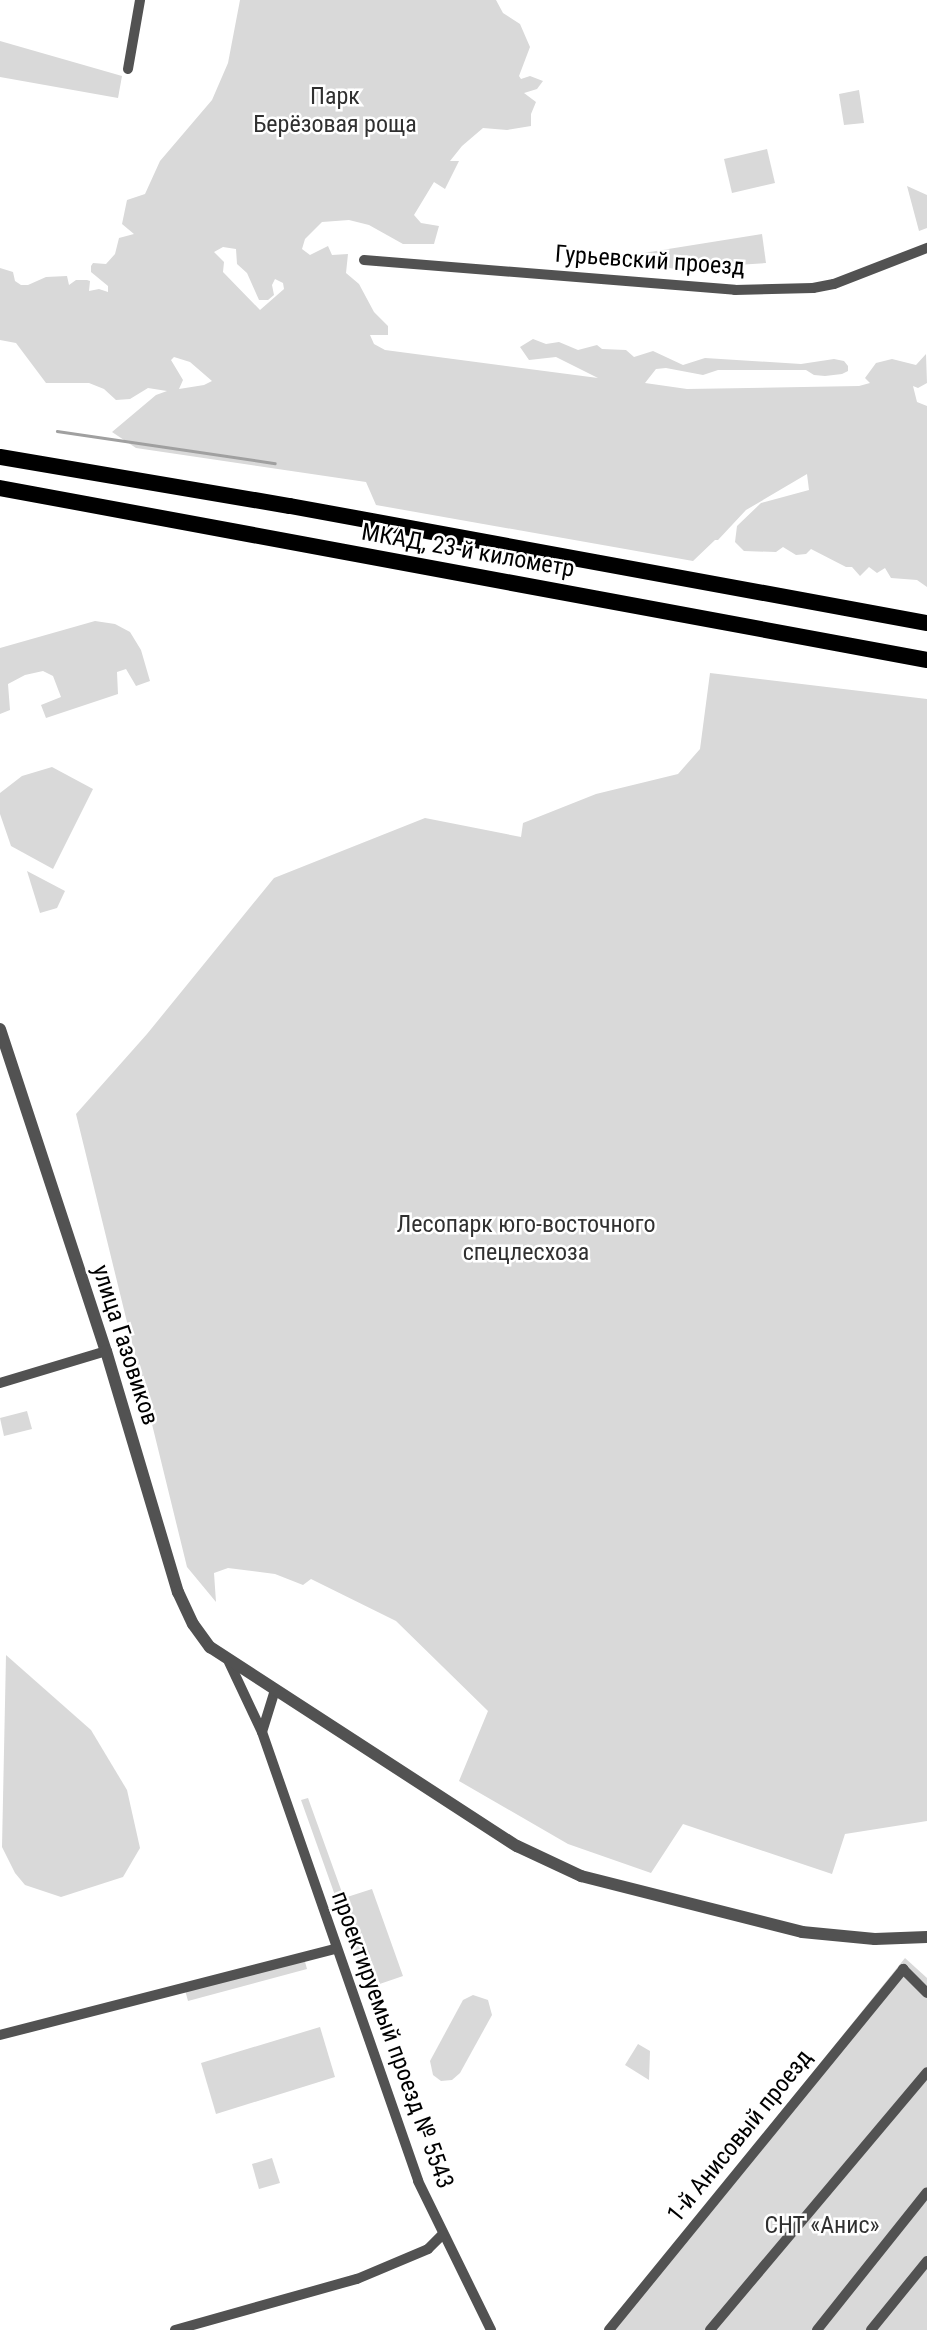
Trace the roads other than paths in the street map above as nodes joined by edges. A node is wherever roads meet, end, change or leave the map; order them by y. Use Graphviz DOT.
graph roads {
  1 [pos="140,0"];
  2 [pos="128,69"];
  3 [pos="927,248"];
  4 [pos="364,260"];
  5 [pos="0,457"];
  6 [pos="0,488"];
  7 [pos="927,623"];
  8 [pos="927,660"];
  9 [pos="0,1029"];
  10 [pos="106,1351"];
  11 [pos="0,1383"];
  12 [pos="229,1662"];
  13 [pos="275,1690"];
  14 [pos="262,1732"];
  15 [pos="927,1937"];
  16 [pos="335,1949"];
  17 [pos="927,1993"];
  18 [pos="0,2035"];
  19 [pos="927,2072"];
  20 [pos="927,2192"];
  21 [pos="442,2235"];
  22 [pos="927,2261"];
  23 [pos="175,2330"];
  24 [pos="491,2330"];
  25 [pos="609,2330"];
  26 [pos="710,2330"];
  27 [pos="817,2330"];
  28 [pos="871,2330"];
  1 -- 2 [label="street"];
  3 -- 4 [label="street, Гурьевский проезд"];
  5 -- 7 [label="highway, МКАД, 23-й километр"];
  6 -- 8 [label="highway, МКАД, 23-й километр"];
  9 -- 10 [label="street, улица Газовиков"];
  10 -- 11 [label="street"];
  10 -- 12 [label="street, улица Газовиков"];
  12 -- 13 [label="street, улица Газовиков"];
  12 -- 14 [label="street, проектируемый проезд № 5543"];
  13 -- 14 [label="street"];
  13 -- 15 [label="street, улица Газовиков"];
  14 -- 16 [label="street, проектируемый проезд № 5543"];
  16 -- 18 [label="street"];
  16 -- 21 [label="street, проектируемый проезд № 5543"];
  17 -- 25 [label="street, 1-й Анисовый проезд"];
  19 -- 26 [label="street"];
  20 -- 27 [label="street"];
  21 -- 23 [label="street"];
  21 -- 24 [label="street, проектируемый проезд № 5543"];
  22 -- 28 [label="street"];
}
